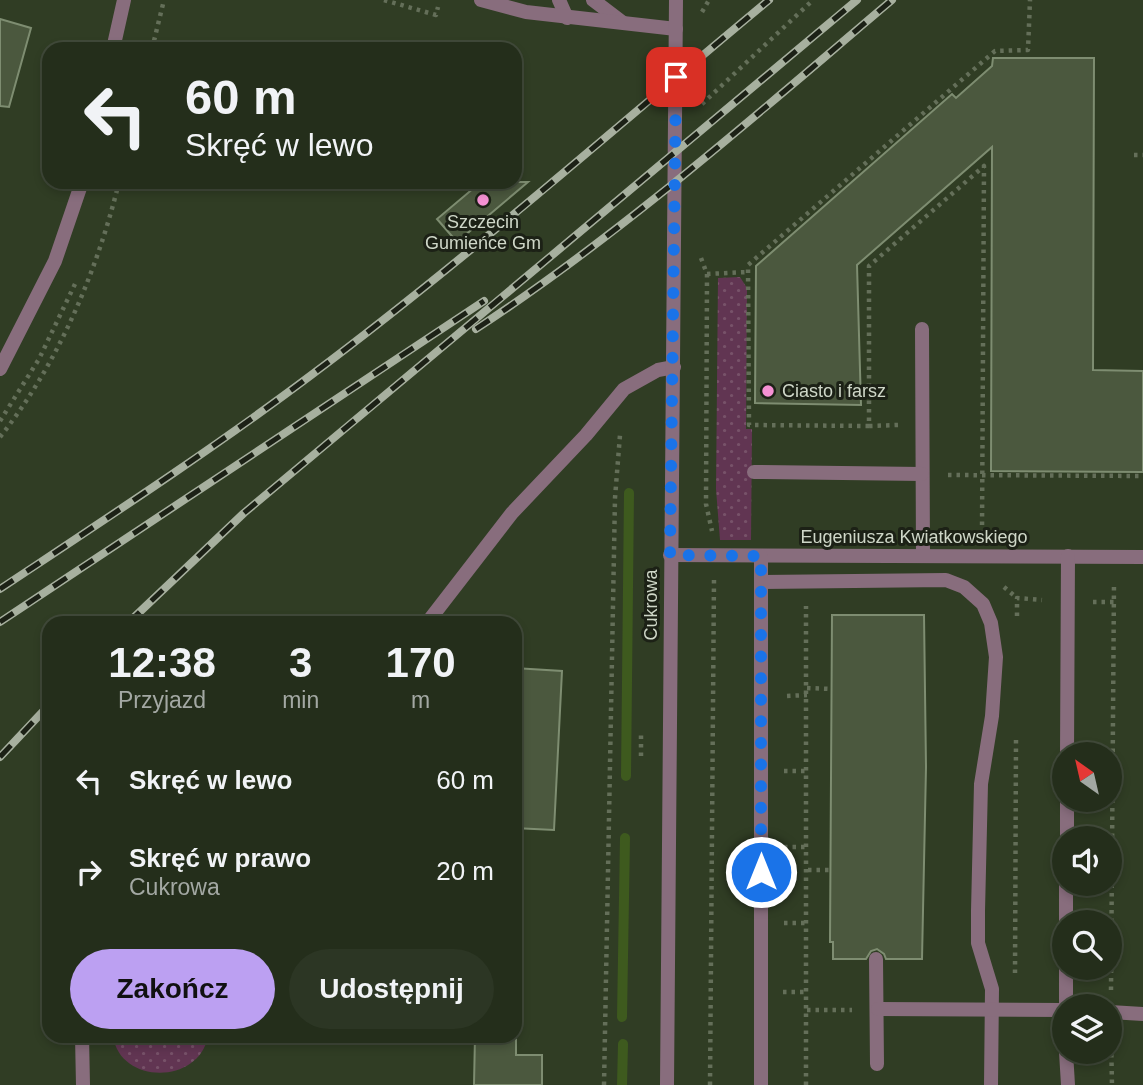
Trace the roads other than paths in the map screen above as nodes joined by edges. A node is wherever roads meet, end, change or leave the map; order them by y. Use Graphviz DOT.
graph roads {
  1 [pos="124,0"];
  2 [pos="481,0"];
  3 [pos="559,0"];
  4 [pos="593,0"];
  5 [pos="676,0"];
  6 [pos="567,18"];
  7 [pos="628,24"];
  8 [pos="676,29"];
  9 [pos="115,42"];
  10 [pos="80,189"];
  11 [pos="922,329"];
  12 [pos="674,367"];
  13 [pos="0,369"];
  14 [pos="754,472"];
  15 [pos="922,474"];
  16 [pos="670,555"];
  17 [pos="761,556"];
  18 [pos="923,556"];
  19 [pos="1068,556"];
  20 [pos="1143,557"];
  21 [pos="761,582"];
  22 [pos="432,616"];
  23 [pos="1067,742"];
  24 [pos="876,959"];
  25 [pos="878,1009"];
  26 [pos="1052,1009"];
  27 [pos="991,1010"];
  28 [pos="1122,1013"];
  29 [pos="1143,1014"];
  30 [pos="82,1043"];
  31 [pos="877,1063"];
  32 [pos="1067,1064"];
  33 [pos="83,1085"];
  34 [pos="667,1085"];
  35 [pos="761,1085"];
  36 [pos="991,1085"];
  37 [pos="1068,1085"];
  1 -- 9 [label="street"];
  2 -- 6 [label="street"];
  3 -- 6 [label="street"];
  4 -- 7 [label="street"];
  5 -- 8 [label="street, Cukrowa"];
  6 -- 7 [label="street"];
  7 -- 8 [label="street"];
  8 -- 12 [label="street, Cukrowa"];
  10 -- 13 [label="street"];
  11 -- 15 [label="street"];
  12 -- 16 [label="street, Cukrowa"];
  12 -- 22 [label="street"];
  14 -- 15 [label="street"];
  15 -- 18 [label="street"];
  16 -- 17 [label="street, Eugeniusza Kwiatkowskiego"];
  16 -- 34 [label="street, Cukrowa"];
  17 -- 18 [label="street, Eugeniusza Kwiatkowskiego"];
  17 -- 21 [label="street"];
  18 -- 19 [label="street, Eugeniusza Kwiatkowskiego"];
  19 -- 20 [label="street, Eugeniusza Kwiatkowskiego"];
  19 -- 23 [label="street"];
  21 -- 27 [label="street"];
  21 -- 35 [label="street"];
  24 -- 25 [label="street"];
  25 -- 27 [label="street"];
  25 -- 31 [label="street"];
  26 -- 27 [label="street"];
  27 -- 36 [label="street"];
  28 -- 29 [label="street"];
  30 -- 33 [label="street"];
  32 -- 37 [label="street"];
}
